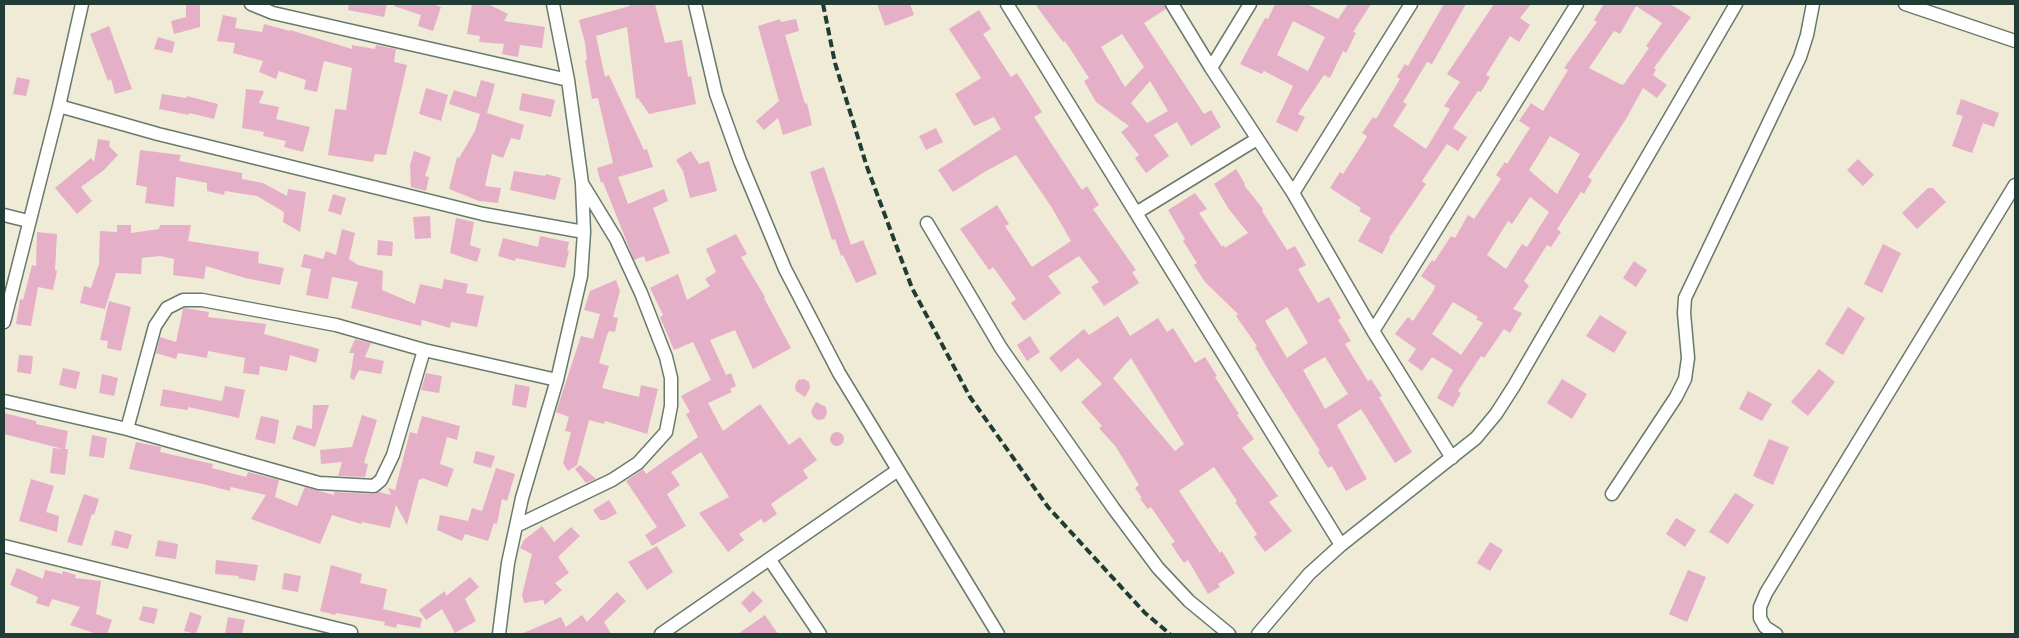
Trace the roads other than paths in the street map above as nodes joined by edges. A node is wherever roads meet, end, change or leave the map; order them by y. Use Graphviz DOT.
graph roads {
  1 [pos="82,4"];
  2 [pos="251,4"];
  3 [pos="553,4"];
  4 [pos="694,4"];
  5 [pos="1007,4"];
  6 [pos="1172,4"];
  7 [pos="1250,4"];
  8 [pos="1411,4"];
  9 [pos="1577,4"];
  10 [pos="1736,4"];
  11 [pos="1813,4"];
  12 [pos="1905,4"];
  13 [pos="2015,41"];
  14 [pos="1211,68"];
  15 [pos="568,80"];
  16 [pos="59,106"];
  17 [pos="1257,138"];
  18 [pos="582,182"];
  19 [pos="2015,186"];
  20 [pos="1293,193"];
  21 [pos="1136,213"];
  22 [pos="4,215"];
  23 [pos="28,221"];
  24 [pos="927,223"];
  25 [pos="584,232"];
  26 [pos="4,322"];
  27 [pos="1373,331"];
  28 [pos="424,350"];
  29 [pos="557,380"];
  30 [pos="4,401"];
  31 [pos="127,429"];
  32 [pos="1452,458"];
  33 [pos="898,470"];
  34 [pos="1612,494"];
  35 [pos="516,526"];
  36 [pos="1341,545"];
  37 [pos="4,546"];
  38 [pos="770,560"];
  39 [pos="354,634"];
  40 [pos="499,634"];
  41 [pos="661,634"];
  42 [pos="820,634"];
  43 [pos="998,634"];
  44 [pos="1229,634"];
  45 [pos="1258,634"];
  46 [pos="1776,634"];
  1 -- 16 [label="street"];
  2 -- 15 [label="street"];
  3 -- 15 [label="street"];
  4 -- 33 [label="street"];
  5 -- 21 [label="street"];
  6 -- 14 [label="street"];
  7 -- 14 [label="street"];
  8 -- 20 [label="street"];
  9 -- 27 [label="street"];
  10 -- 32 [label="street"];
  11 -- 34 [label="street"];
  12 -- 13 [label="street"];
  14 -- 17 [label="street"];
  15 -- 18 [label="street"];
  16 -- 23 [label="street"];
  16 -- 25 [label="street"];
  17 -- 20 [label="street"];
  17 -- 21 [label="street"];
  18 -- 25 [label="street"];
  18 -- 35 [label="street"];
  19 -- 46 [label="street"];
  20 -- 27 [label="street"];
  21 -- 36 [label="street"];
  22 -- 23 [label="street"];
  23 -- 26 [label="street"];
  24 -- 44 [label="street"];
  25 -- 29 [label="street"];
  27 -- 32 [label="street"];
  28 -- 29 [label="street"];
  28 -- 31 [label="street"];
  28 -- 31 [label="street"];
  29 -- 35 [label="street"];
  30 -- 31 [label="street"];
  32 -- 36 [label="street"];
  33 -- 38 [label="street"];
  33 -- 43 [label="street"];
  35 -- 40 [label="street"];
  36 -- 45 [label="street"];
  37 -- 39 [label="street"];
  38 -- 41 [label="street"];
  38 -- 42 [label="street"];
}
